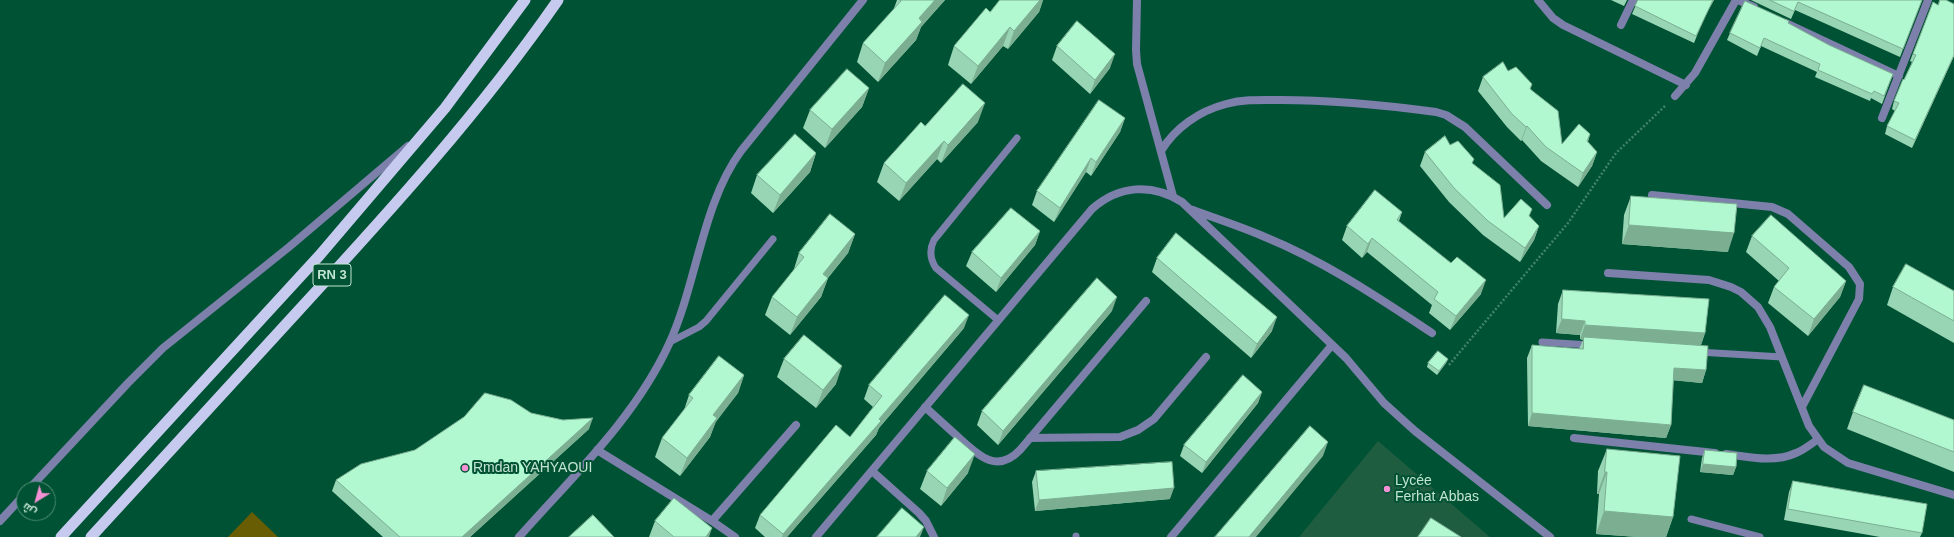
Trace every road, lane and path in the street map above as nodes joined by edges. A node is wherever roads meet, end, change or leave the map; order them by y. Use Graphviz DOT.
graph roads {
  1 [pos="524,0"];
  2 [pos="558,0"];
  3 [pos="863,0"];
  4 [pos="1137,0"];
  5 [pos="1538,0"];
  6 [pos="1633,0"];
  7 [pos="1737,0"];
  8 [pos="1928,0"];
  9 [pos="1759,10"];
  10 [pos="1780,20"];
  11 [pos="1621,25"];
  12 [pos="1899,76"];
  13 [pos="1686,85"];
  14 [pos="1675,96"];
  15 [pos="1882,118"];
  16 [pos="425,131"];
  17 [pos="1017,138"];
  18 [pos="1160,151"];
  19 [pos="1652,195"];
  20 [pos="1173,196"];
  21 [pos="1547,206"];
  22 [pos="1191,209"];
  23 [pos="773,239"];
  24 [pos="1608,273"];
  25 [pos="1146,301"];
  26 [pos="998,320"];
  27 [pos="1432,333"];
  28 [pos="670,342"];
  29 [pos="1542,342"];
  30 [pos="1332,345"];
  31 [pos="1596,346"];
  32 [pos="1689,351"];
  33 [pos="1206,357"];
  34 [pos="1782,357"];
  35 [pos="1449,365"];
  36 [pos="925,407"];
  37 [pos="1802,407"];
  38 [pos="796,424"];
  39 [pos="1030,438"];
  40 [pos="1574,438"];
  41 [pos="1817,440"];
  42 [pos="597,450"];
  43 [pos="872,471"];
  44 [pos="36,481"];
  45 [pos="1954,495"];
  46 [pos="16,504"];
  47 [pos="1691,519"];
  48 [pos="0,521"];
  49 [pos="712,521"];
  50 [pos="61,537"];
  51 [pos="91,537"];
  52 [pos="519,537"];
  53 [pos="735,537"];
  54 [pos="816,537"];
  55 [pos="934,537"];
  56 [pos="1171,537"];
  57 [pos="1550,537"];
  58 [pos="1760,537"];
  1 -- 16 [label="highway, RN 3"];
  2 -- 51 [label="highway, RN 3"];
  3 -- 28 [label="street"];
  4 -- 18 [label="street"];
  5 -- 13 [label="street"];
  6 -- 11 [label="street"];
  7 -- 9 [label="street"];
  7 -- 13 [label="street"];
  8 -- 12 [label="street"];
  10 -- 12 [label="street"];
  12 -- 15 [label="street"];
  13 -- 14 [label="street"];
  14 -- 35 [label="path"];
  16 -- 44 [label="street"];
  16 -- 50 [label="highway, RN 3"];
  17 -- 26 [label="lane"];
  18 -- 20 [label="street"];
  18 -- 21 [label="street"];
  19 -- 37 [label="street"];
  20 -- 22 [label="street"];
  20 -- 26 [label="street"];
  22 -- 27 [label="street"];
  22 -- 30 [label="street"];
  23 -- 28 [label="lane"];
  24 -- 34 [label="street"];
  25 -- 39 [label="street"];
  26 -- 36 [label="street"];
  28 -- 42 [label="street"];
  29 -- 31 [label="lane"];
  30 -- 56 [label="street"];
  30 -- 57 [label="street"];
  32 -- 34 [label="lane"];
  33 -- 39 [label="street"];
  34 -- 37 [label="street"];
  36 -- 39 [label="street"];
  36 -- 43 [label="street"];
  37 -- 41 [label="street"];
  38 -- 49 [label="street"];
  40 -- 41 [label="street"];
  41 -- 45 [label="street"];
  42 -- 49 [label="street"];
  42 -- 52 [label="street"];
  43 -- 54 [label="street"];
  43 -- 55 [label="street"];
  46 -- 48 [label="street"];
  47 -- 58 [label="lane"];
  49 -- 53 [label="street"];
}
